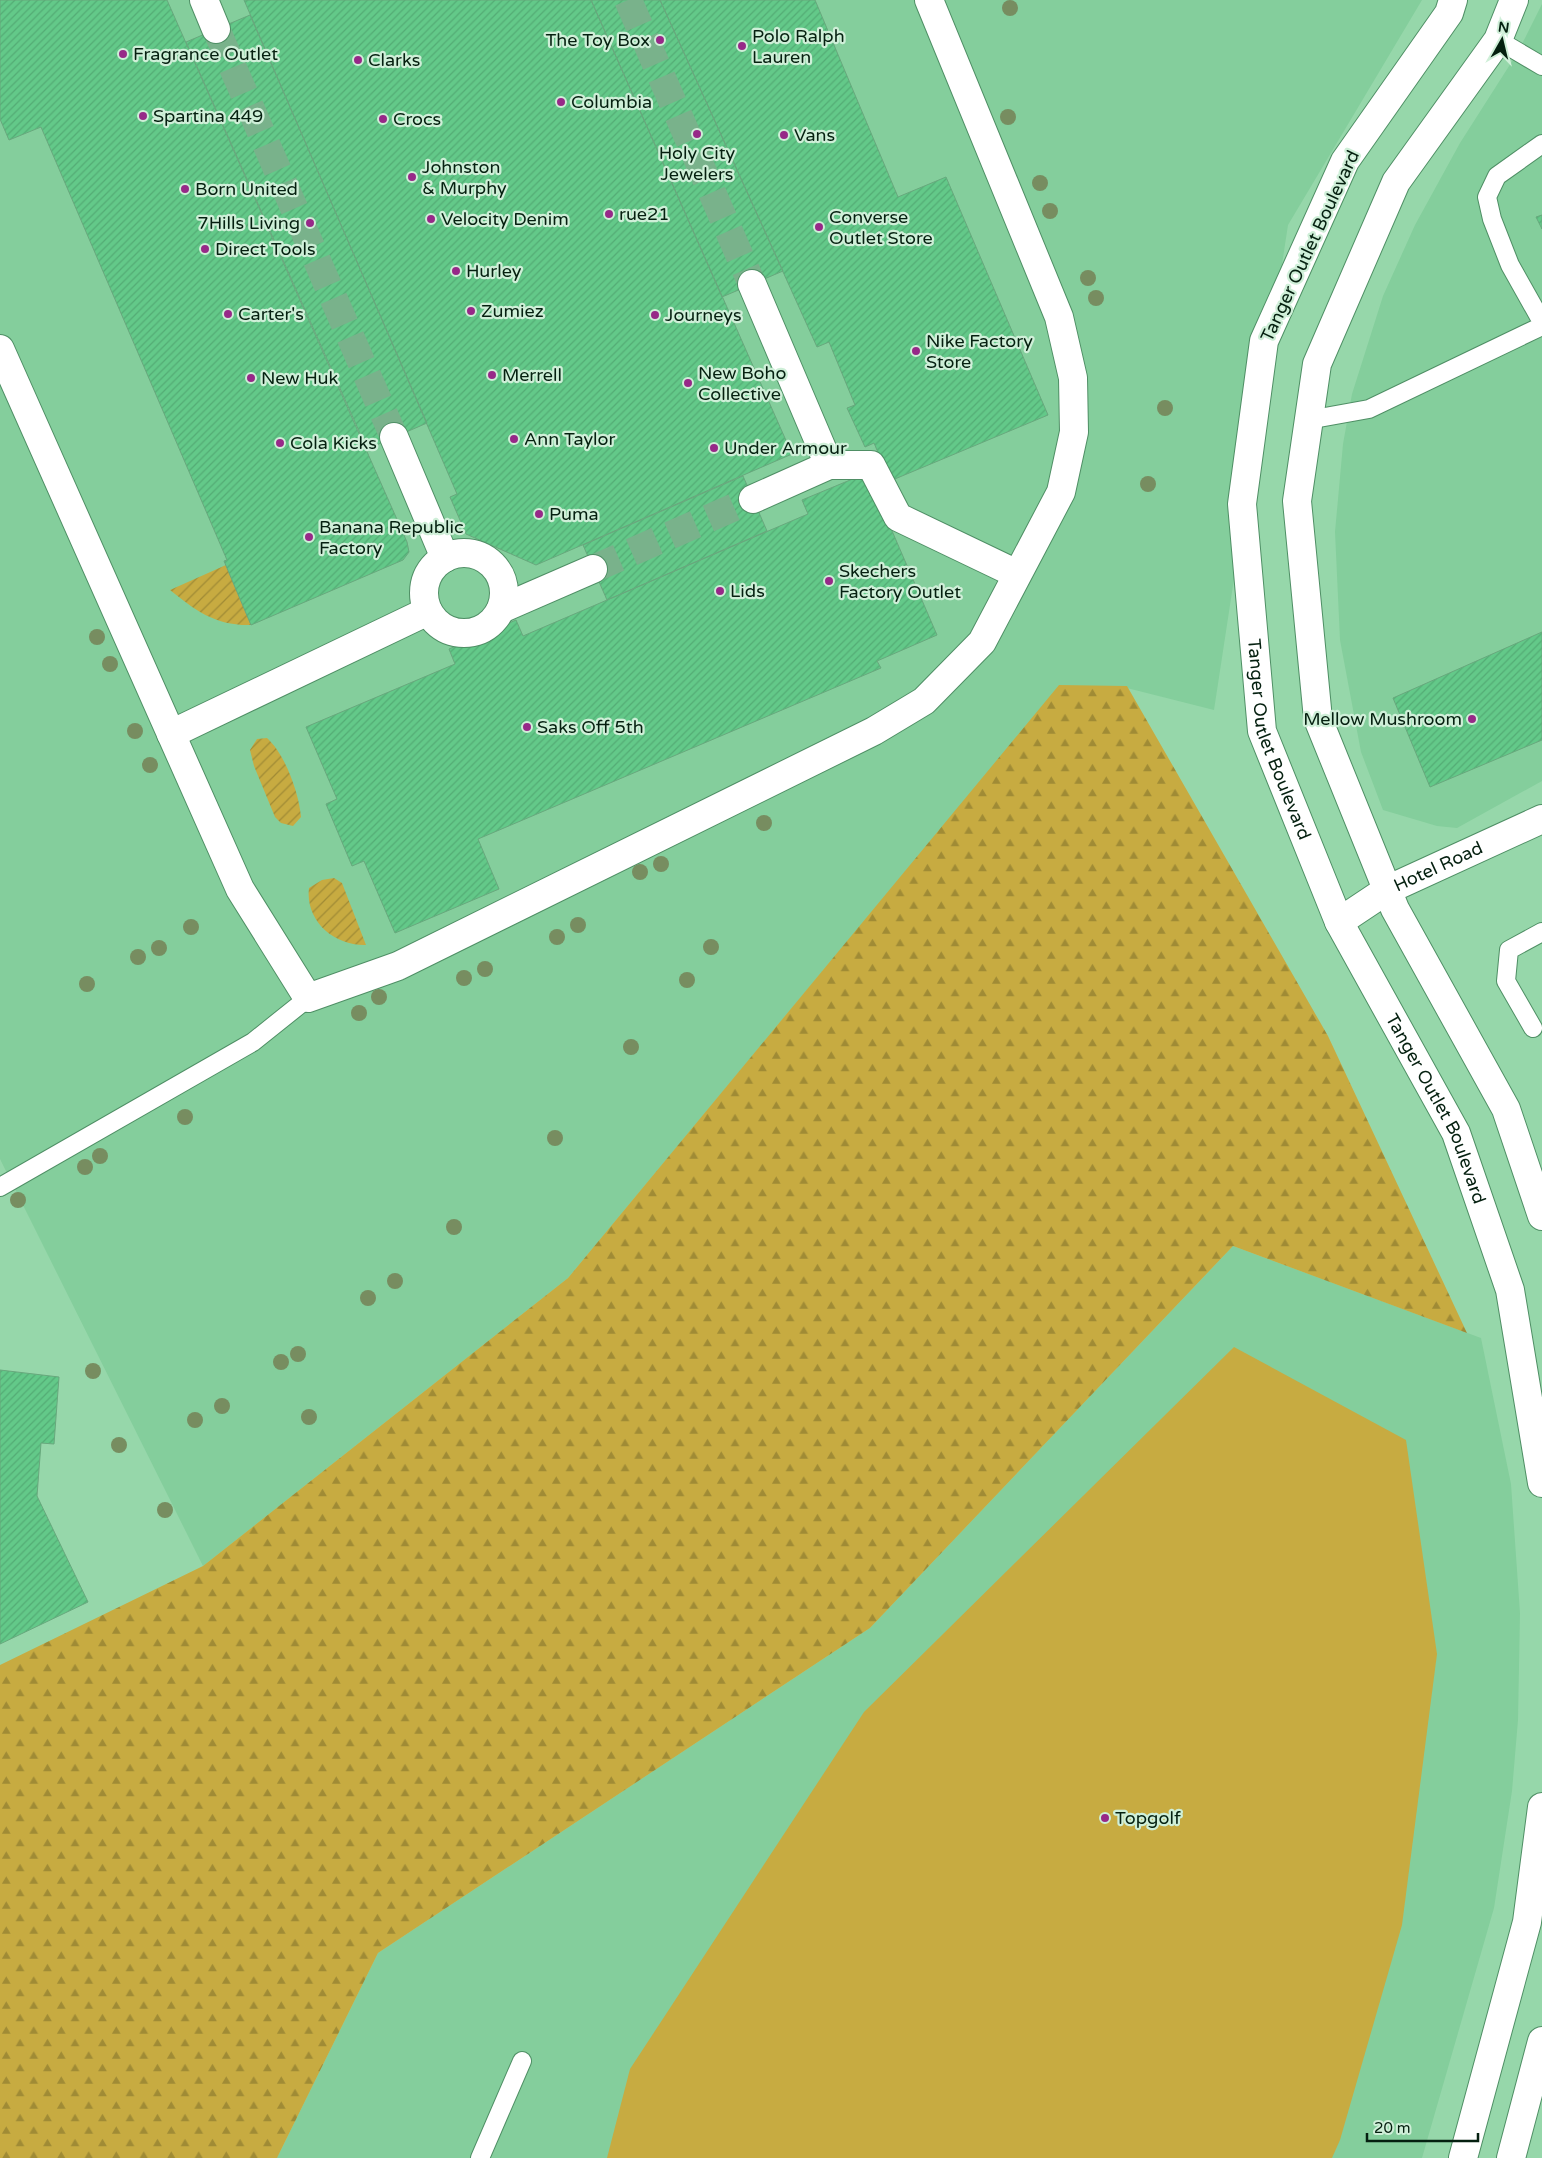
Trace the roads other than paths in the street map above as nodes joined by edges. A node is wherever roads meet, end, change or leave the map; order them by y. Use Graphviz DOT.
graph roads {
  1 [pos="204,0"];
  2 [pos="929,0"];
  3 [pos="1453,0"];
  4 [pos="1514,0"];
  5 [pos="216,29"];
  6 [pos="1498,40"];
  7 [pos="1542,66"];
  8 [pos="1542,144"];
  9 [pos="752,284"];
  10 [pos="1542,322"];
  11 [pos="1542,326"];
  12 [pos="0,349"];
  13 [pos="1308,420"];
  14 [pos="394,437"];
  15 [pos="829,465"];
  16 [pos="753,499"];
  17 [pos="446,558"];
  18 [pos="593,568"];
  19 [pos="1017,574"];
  20 [pos="501,609"];
  21 [pos="428,611"];
  22 [pos="171,734"];
  23 [pos="1542,818"];
  24 [pos="1387,890"];
  25 [pos="1339,922"];
  26 [pos="1542,932"];
  27 [pos="308,998"];
  28 [pos="1533,1028"];
  29 [pos="0,1187"];
  30 [pos="1542,1216"];
  31 [pos="1542,1483"];
  32 [pos="1542,1806"];
  33 [pos="1542,2041"];
  34 [pos="522,2061"];
  35 [pos="1534,2106"];
  36 [pos="480,2158"];
  37 [pos="1463,2158"];
  38 [pos="1511,2158"];
  1 -- 5 [label="street"];
  2 -- 19 [label="street"];
  3 -- 25 [label="street, Tanger Outlet Boulevard"];
  4 -- 6 [label="street"];
  6 -- 7 [label="lane"];
  6 -- 13 [label="street"];
  8 -- 10 [label="lane"];
  9 -- 15 [label="street"];
  11 -- 13 [label="lane"];
  12 -- 22 [label="street"];
  13 -- 24 [label="street"];
  14 -- 17 [label="street"];
  15 -- 16 [label="street"];
  15 -- 19 [label="street"];
  17 -- 20 [label="street"];
  17 -- 21 [label="street"];
  18 -- 20 [label="street"];
  19 -- 27 [label="street"];
  20 -- 21 [label="street"];
  21 -- 22 [label="street"];
  22 -- 27 [label="street"];
  23 -- 24 [label="street, Hotel Road"];
  24 -- 25 [label="street, Hotel Road"];
  24 -- 30 [label="street"];
  25 -- 31 [label="street, Tanger Outlet Boulevard"];
  26 -- 28 [label="lane"];
  27 -- 29 [label="lane"];
  32 -- 37 [label="street"];
  33 -- 35 [label="street"];
  34 -- 36 [label="lane"];
  35 -- 38 [label="street"];
}
